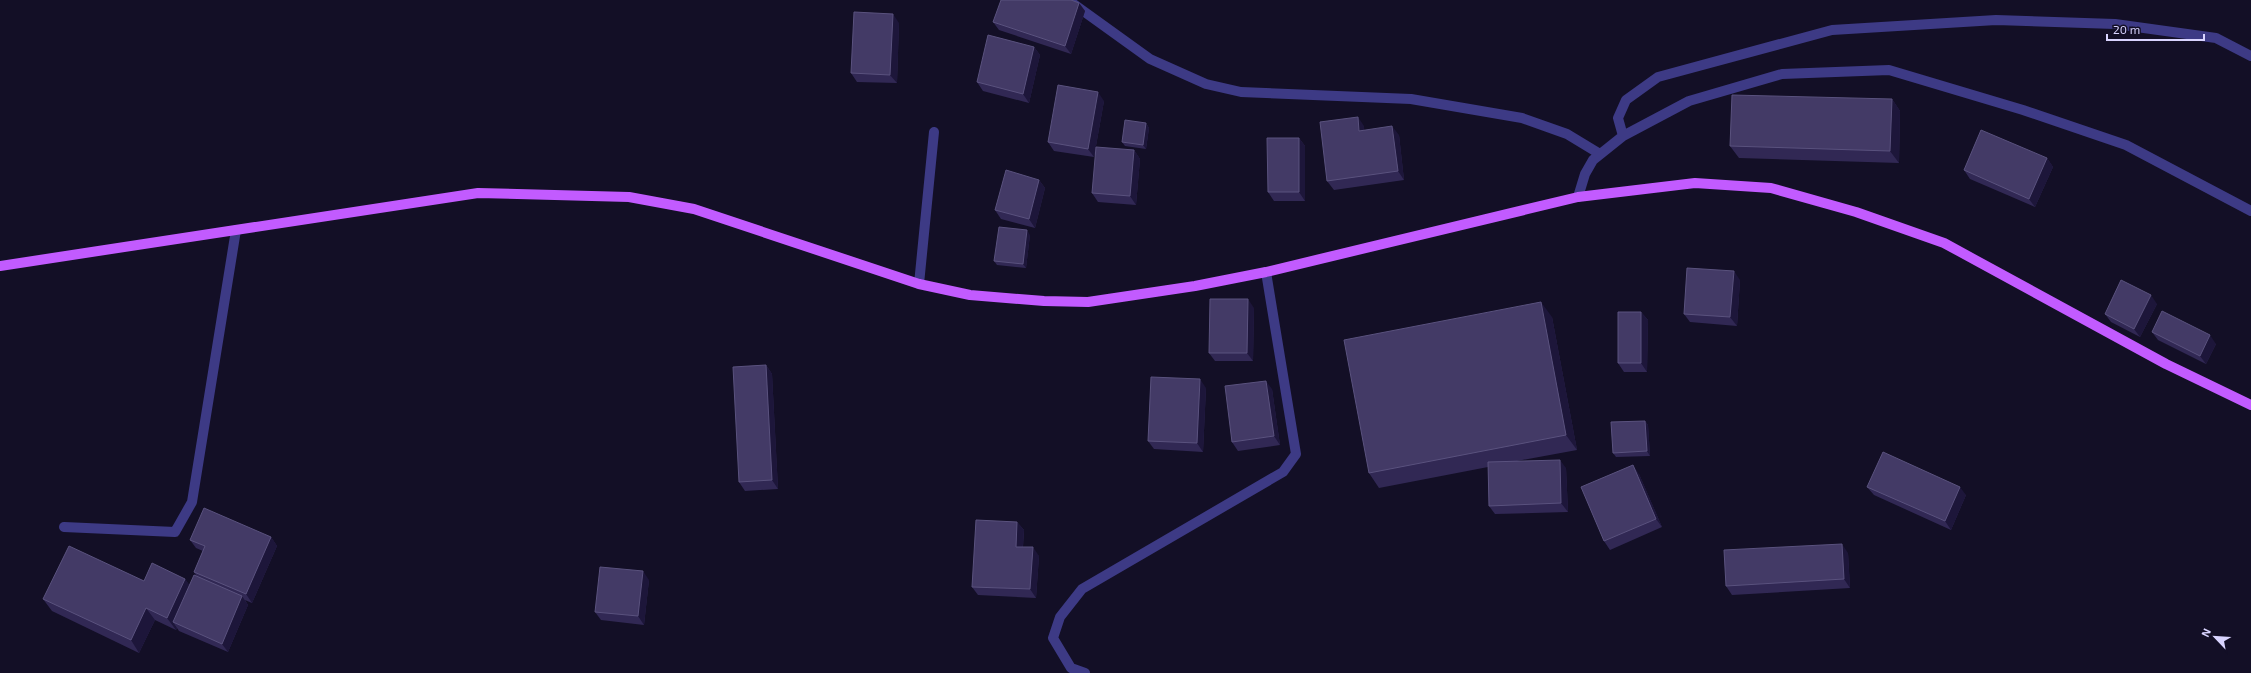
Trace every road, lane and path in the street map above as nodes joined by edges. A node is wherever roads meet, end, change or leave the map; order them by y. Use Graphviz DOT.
graph roads {
  1 [pos="1068,0"];
  2 [pos="2251,56"];
  3 [pos="934,132"];
  4 [pos="1623,136"];
  5 [pos="1600,154"];
  6 [pos="1578,197"];
  7 [pos="2251,211"];
  8 [pos="236,230"];
  9 [pos="0,266"];
  10 [pos="1266,272"];
  11 [pos="919,284"];
  12 [pos="2251,405"];
  13 [pos="64,527"];
  14 [pos="1085,673"];
  1 -- 5 [label="street"];
  2 -- 4 [label="street"];
  3 -- 11 [label="street"];
  4 -- 5 [label="street"];
  4 -- 7 [label="street"];
  5 -- 6 [label="street"];
  6 -- 10 [label="main road"];
  6 -- 12 [label="main road"];
  8 -- 9 [label="main road"];
  8 -- 11 [label="main road"];
  8 -- 13 [label="street"];
  10 -- 11 [label="main road"];
  10 -- 14 [label="street"];
}
